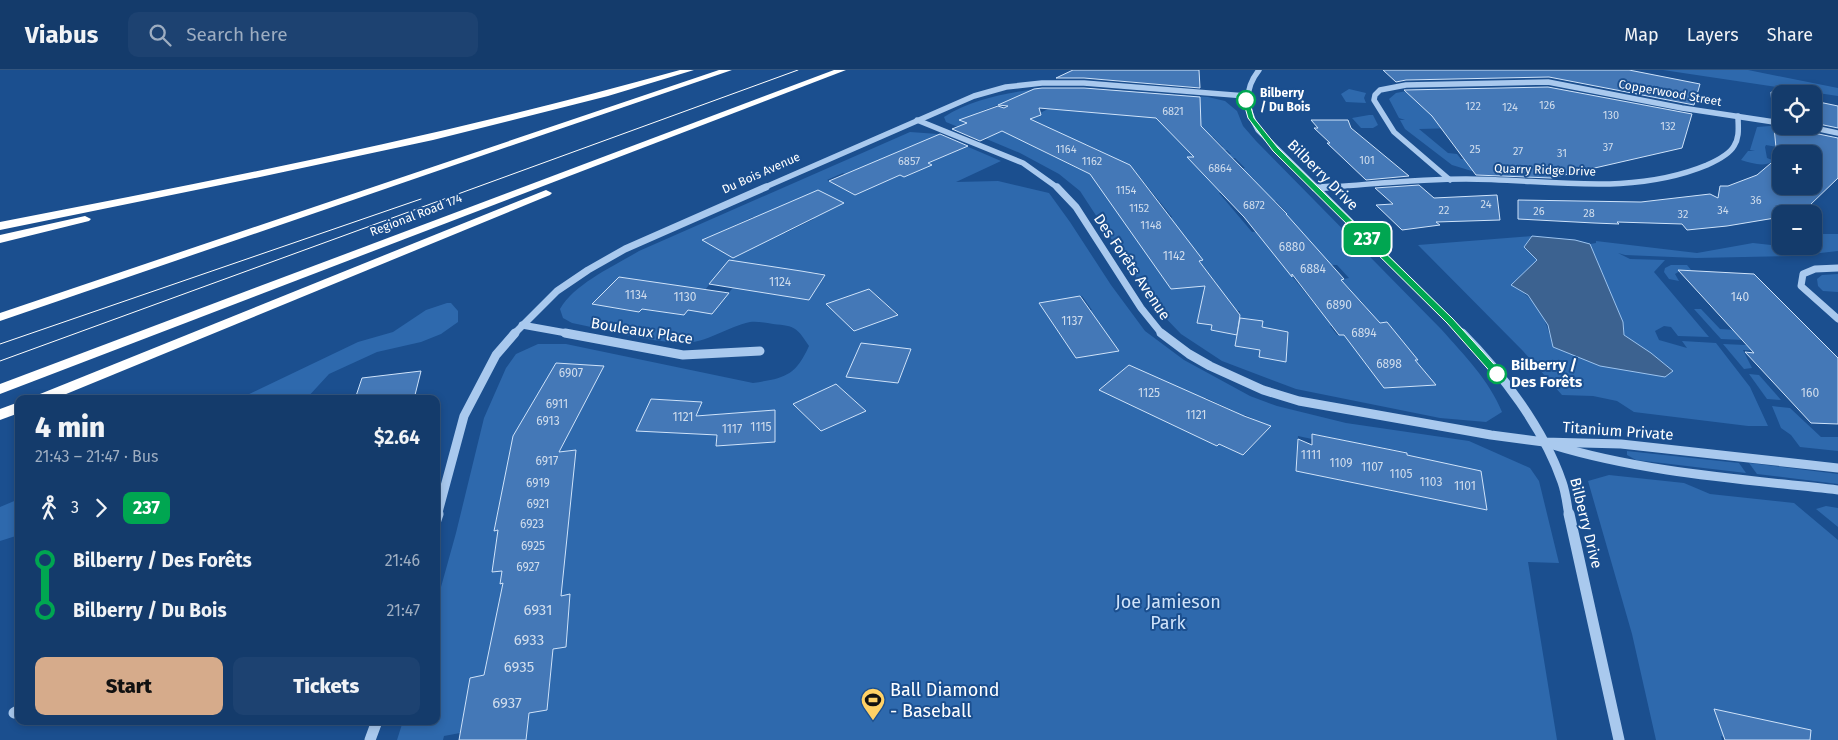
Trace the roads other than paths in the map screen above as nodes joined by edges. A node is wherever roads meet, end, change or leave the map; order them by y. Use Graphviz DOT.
graph roads {
  1 [pos="690,70"];
  2 [pos="728,70"];
  3 [pos="842,70"];
  4 [pos="851,70"];
  5 [pos="1259,70"];
  6 [pos="1246,96"];
  7 [pos="1738,116"];
  8 [pos="918,120"];
  9 [pos="1772,121"];
  10 [pos="1822,129"];
  11 [pos="1838,132"];
  12 [pos="327,160"];
  13 [pos="1450,180"];
  14 [pos="1315,188"];
  15 [pos="0,226"];
  16 [pos="0,239"];
  17 [pos="1838,268"];
  18 [pos="0,317"];
  19 [pos="1838,319"];
  20 [pos="522,325"];
  21 [pos="760,352"];
  22 [pos="0,389"];
  23 [pos="50,395"];
  24 [pos="15,409"];
  25 [pos="0,415"];
  26 [pos="1544,442"];
  27 [pos="1838,468"];
  28 [pos="1838,490"];
  29 [pos="440,505"];
  30 [pos="376,725"];
  31 [pos="370,740"];
  32 [pos="1620,740"];
  1 -- 12 [label="highway"];
  2 -- 18 [label="highway"];
  3 -- 22 [label="highway, Regional Road 174"];
  4 -- 23 [label="highway"];
  5 -- 6 [label="street"];
  6 -- 8 [label="street, Du Bois Avenue"];
  6 -- 14 [label="street, Bilberry Drive"];
  7 -- 9 [label="street, Copperwood Street"];
  7 -- 13 [label="street, Quarry Ridge Drive"];
  7 -- 13 [label="street, Copperwood Street"];
  8 -- 20 [label="street, Du Bois Avenue"];
  8 -- 26 [label="street, Des Forêts Avenue"];
  10 -- 11 [label="street"];
  12 -- 15 [label="highway"];
  12 -- 16 [label="highway"];
  13 -- 14 [label="street, Quarry Ridge Drive"];
  14 -- 26 [label="street, Bilberry Drive"];
  17 -- 19 [label="street"];
  20 -- 21 [label="street, Bouleaux Place"];
  20 -- 29 [label="street, Du Bois Avenue"];
  24 -- 25 [label="highway"];
  26 -- 27 [label="street, Titanium Private"];
  26 -- 28 [label="street, Titanium Private"];
  26 -- 32 [label="street, Bilberry Drive"];
  30 -- 31 [label="street"];
}
